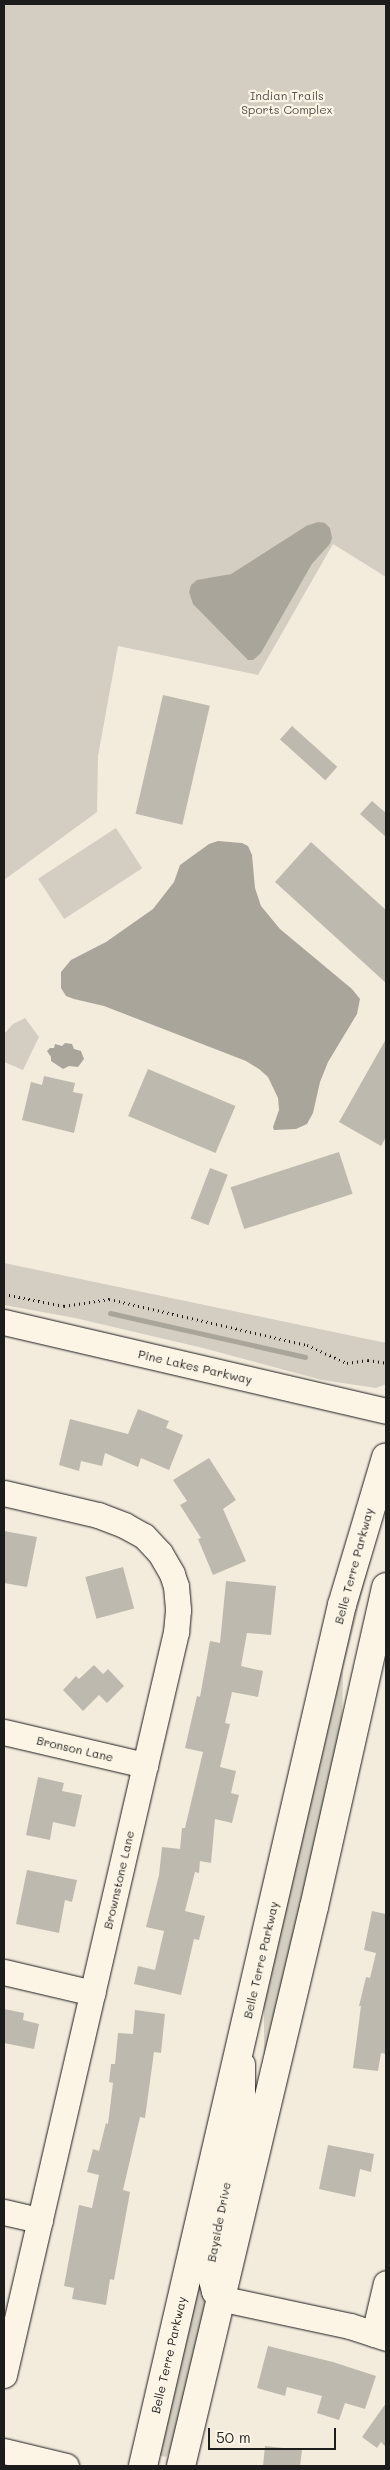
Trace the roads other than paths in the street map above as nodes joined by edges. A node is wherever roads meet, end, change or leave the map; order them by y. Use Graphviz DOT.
graph roads {
  1 [pos="4,1322"];
  2 [pos="386,1412"];
  3 [pos="386,1456"];
  4 [pos="4,1493"];
  5 [pos="386,1587"];
  6 [pos="4,1732"];
  7 [pos="146,1766"];
  8 [pos="4,1972"];
  9 [pos="93,1993"];
  10 [pos="241,2046"];
  11 [pos="4,2212"];
  12 [pos="40,2220"];
  13 [pos="386,2283"];
  14 [pos="219,2298"];
  15 [pos="380,2336"];
  16 [pos="4,2375"];
  17 [pos="4,2451"];
  18 [pos="66,2466"];
  19 [pos="144,2466"];
  20 [pos="180,2466"];
  1 -- 2 [label="street, Pine Lakes Parkway"];
  3 -- 10 [label="main road, Belle Terre Parkway"];
  4 -- 7 [label="street, Brownstone Lane"];
  5 -- 14 [label="main road"];
  6 -- 7 [label="street, Bronson Lane"];
  7 -- 9 [label="street, Brownstone Lane"];
  8 -- 9 [label="street"];
  9 -- 12 [label="street, Brownstone Lane"];
  10 -- 14 [label="street, Bayside Drive"];
  10 -- 19 [label="main road, Belle Terre Parkway"];
  11 -- 12 [label="street"];
  12 -- 16 [label="street, Brownstone Lane"];
  13 -- 15 [label="street"];
  14 -- 15 [label="street"];
  14 -- 20 [label="main road"];
  17 -- 18 [label="street"];
}
